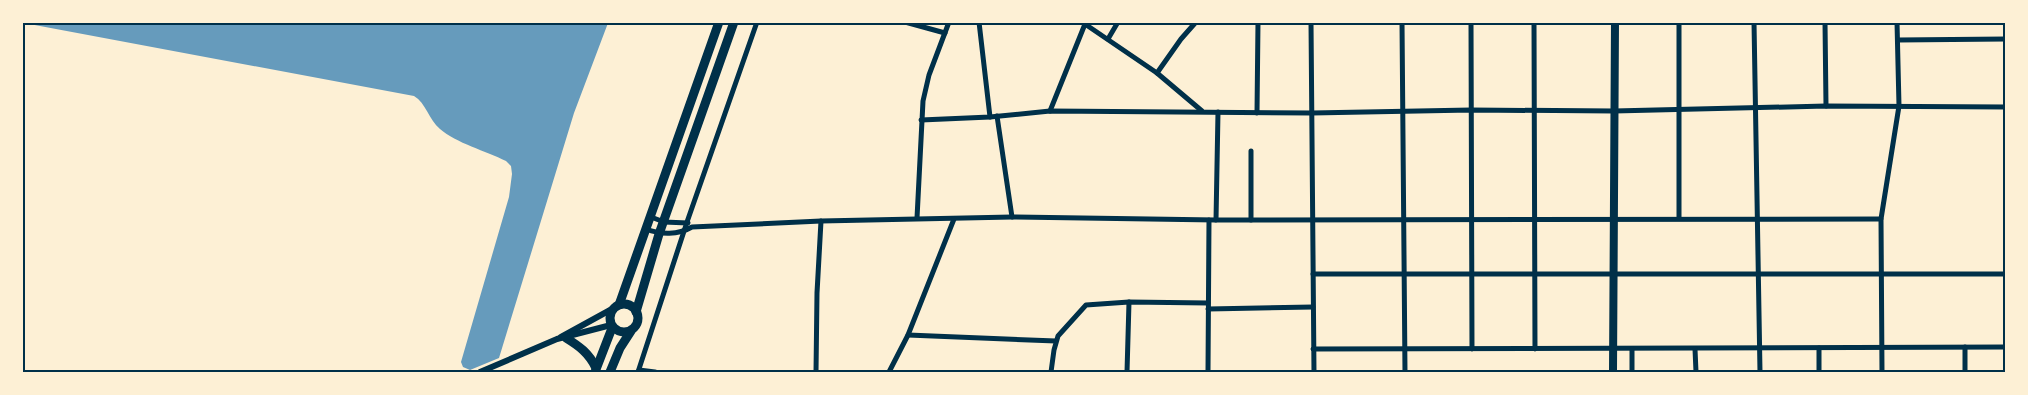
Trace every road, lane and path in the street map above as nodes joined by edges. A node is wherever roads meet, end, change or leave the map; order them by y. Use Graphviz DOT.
graph roads {
  1 [pos="719,22"];
  2 [pos="734,22"];
  3 [pos="757,22"];
  4 [pos="905,22"];
  5 [pos="949,22"];
  6 [pos="979,22"];
  7 [pos="1118,22"];
  8 [pos="1196,22"];
  9 [pos="1258,22"];
  10 [pos="1311,22"];
  11 [pos="1402,22"];
  12 [pos="1471,22"];
  13 [pos="1534,22"];
  14 [pos="1615,22"];
  15 [pos="1679,22"];
  16 [pos="1754,22"];
  17 [pos="1825,22"];
  18 [pos="1897,22"];
  19 [pos="1084,23"];
  20 [pos="945,33"];
  21 [pos="1108,39"];
  22 [pos="2006,39"];
  23 [pos="1898,40"];
  24 [pos="1157,73"];
  25 [pos="1826,106"];
  26 [pos="1899,106"];
  27 [pos="2006,107"];
  28 [pos="1755,108"];
  29 [pos="1679,109"];
  30 [pos="1471,110"];
  31 [pos="1533,110"];
  32 [pos="1614,110"];
  33 [pos="1050,111"];
  34 [pos="1402,111"];
  35 [pos="1202,112"];
  36 [pos="1218,112"];
  37 [pos="1257,113"];
  38 [pos="1312,113"];
  39 [pos="997,116"];
  40 [pos="990,117"];
  41 [pos="921,120"];
  42 [pos="1251,151"];
  43 [pos="650,217"];
  44 [pos="1012,217"];
  45 [pos="917,218"];
  46 [pos="1614,218"];
  47 [pos="1679,218"];
  48 [pos="1758,218"];
  49 [pos="954,219"];
  50 [pos="1313,219"];
  51 [pos="1404,219"];
  52 [pos="1471,219"];
  53 [pos="1534,219"];
  54 [pos="1881,219"];
  55 [pos="1209,220"];
  56 [pos="1216,220"];
  57 [pos="1251,220"];
  58 [pos="820,221"];
  59 [pos="664,222"];
  60 [pos="687,222"];
  61 [pos="692,227"];
  62 [pos="646,229"];
  63 [pos="684,231"];
  64 [pos="659,234"];
  65 [pos="1881,273"];
  66 [pos="1313,274"];
  67 [pos="1404,274"];
  68 [pos="1472,274"];
  69 [pos="1758,274"];
  70 [pos="2006,274"];
  71 [pos="1534,275"];
  72 [pos="1614,275"];
  73 [pos="1129,302"];
  74 [pos="1208,306"];
  75 [pos="616,307"];
  76 [pos="1313,308"];
  77 [pos="636,312"];
  78 [pos="612,327"];
  79 [pos="631,331"];
  80 [pos="908,335"];
  81 [pos="561,338"];
  82 [pos="1056,341"];
  83 [pos="1965,347"];
  84 [pos="2006,347"];
  85 [pos="1759,348"];
  86 [pos="1819,348"];
  87 [pos="1882,348"];
  88 [pos="1313,349"];
  89 [pos="1405,349"];
  90 [pos="1472,349"];
  91 [pos="1535,349"];
  92 [pos="1613,349"];
  93 [pos="1632,349"];
  94 [pos="1695,349"];
  95 [pos="596,370"];
  96 [pos="638,371"];
  97 [pos="480,372"];
  98 [pos="610,372"];
  99 [pos="655,372"];
  100 [pos="816,372"];
  101 [pos="889,372"];
  102 [pos="1051,372"];
  103 [pos="1127,372"];
  104 [pos="1208,372"];
  105 [pos="1314,372"];
  106 [pos="1405,372"];
  107 [pos="1613,372"];
  108 [pos="1632,372"];
  109 [pos="1696,372"];
  110 [pos="1760,372"];
  111 [pos="1819,372"];
  112 [pos="1882,372"];
  113 [pos="1965,372"];
  1 -- 43 [label="main road"];
  2 -- 59 [label="main road"];
  3 -- 60 [label="street"];
  4 -- 20 [label="street"];
  5 -- 20 [label="street"];
  6 -- 40 [label="street"];
  7 -- 21 [label="street"];
  8 -- 24 [label="street"];
  9 -- 37 [label="street"];
  10 -- 38 [label="street"];
  11 -- 34 [label="street"];
  12 -- 30 [label="street"];
  13 -- 31 [label="street"];
  14 -- 32 [label="main road"];
  15 -- 29 [label="street"];
  16 -- 28 [label="street"];
  17 -- 25 [label="street"];
  18 -- 23 [label="street"];
  19 -- 21 [label="street"];
  19 -- 33 [label="street"];
  20 -- 41 [label="street"];
  21 -- 24 [label="street"];
  22 -- 23 [label="street"];
  23 -- 26 [label="street"];
  24 -- 35 [label="street"];
  25 -- 26 [label="street"];
  25 -- 28 [label="street"];
  26 -- 27 [label="street"];
  26 -- 54 [label="street"];
  28 -- 29 [label="street"];
  28 -- 48 [label="street"];
  29 -- 32 [label="street"];
  29 -- 47 [label="street"];
  30 -- 31 [label="street"];
  30 -- 34 [label="street"];
  30 -- 52 [label="street"];
  31 -- 32 [label="street"];
  31 -- 53 [label="street"];
  32 -- 46 [label="main road"];
  33 -- 35 [label="street"];
  33 -- 39 [label="street"];
  34 -- 38 [label="street"];
  34 -- 51 [label="street"];
  35 -- 36 [label="street"];
  36 -- 37 [label="street"];
  36 -- 56 [label="street"];
  37 -- 38 [label="street"];
  38 -- 50 [label="street"];
  39 -- 40 [label="street"];
  39 -- 44 [label="street"];
  40 -- 41 [label="street"];
  41 -- 45 [label="street"];
  42 -- 57 [label="street"];
  43 -- 59 [label="street"];
  43 -- 62 [label="main road"];
  44 -- 49 [label="street"];
  44 -- 55 [label="street"];
  45 -- 49 [label="street"];
  45 -- 58 [label="street"];
  46 -- 47 [label="street"];
  46 -- 53 [label="street"];
  46 -- 72 [label="main road"];
  47 -- 48 [label="street"];
  48 -- 54 [label="street"];
  48 -- 69 [label="street"];
  49 -- 80 [label="street"];
  50 -- 51 [label="street"];
  50 -- 57 [label="street"];
  50 -- 66 [label="street"];
  51 -- 52 [label="street"];
  51 -- 67 [label="street"];
  52 -- 53 [label="street"];
  52 -- 68 [label="street"];
  53 -- 71 [label="street"];
  54 -- 65 [label="street"];
  55 -- 56 [label="street"];
  55 -- 74 [label="street"];
  56 -- 57 [label="street"];
  58 -- 61 [label="street"];
  58 -- 100 [label="street"];
  59 -- 60 [label="street"];
  59 -- 64 [label="main road"];
  60 -- 61 [label="street"];
  60 -- 63 [label="street"];
  61 -- 63 [label="street"];
  62 -- 64 [label="street"];
  62 -- 75 [label="main road"];
  63 -- 64 [label="street"];
  63 -- 96 [label="street"];
  64 -- 77 [label="main road"];
  65 -- 69 [label="street"];
  65 -- 70 [label="street"];
  65 -- 87 [label="street"];
  66 -- 67 [label="street"];
  66 -- 76 [label="street"];
  67 -- 68 [label="street"];
  67 -- 89 [label="street"];
  68 -- 71 [label="street"];
  68 -- 90 [label="street"];
  69 -- 72 [label="street"];
  69 -- 85 [label="street"];
  71 -- 72 [label="street"];
  71 -- 91 [label="street"];
  72 -- 92 [label="main road"];
  73 -- 74 [label="street"];
  73 -- 82 [label="street"];
  73 -- 103 [label="street"];
  74 -- 76 [label="street"];
  74 -- 104 [label="street"];
  75 -- 77 [label="main road"];
  75 -- 78 [label="main road"];
  75 -- 81 [label="street"];
  76 -- 88 [label="street"];
  77 -- 79 [label="main road"];
  78 -- 79 [label="main road"];
  78 -- 81 [label="street"];
  78 -- 95 [label="main road"];
  79 -- 98 [label="main road"];
  80 -- 82 [label="street"];
  80 -- 101 [label="street"];
  81 -- 95 [label="main road"];
  81 -- 97 [label="street"];
  82 -- 102 [label="street"];
  83 -- 84 [label="street"];
  83 -- 87 [label="street"];
  83 -- 113 [label="street"];
  85 -- 86 [label="street"];
  85 -- 94 [label="street"];
  85 -- 110 [label="street"];
  86 -- 87 [label="street"];
  86 -- 111 [label="street"];
  87 -- 112 [label="street"];
  88 -- 89 [label="street"];
  88 -- 105 [label="street"];
  89 -- 90 [label="street"];
  89 -- 106 [label="street"];
  90 -- 91 [label="street"];
  91 -- 92 [label="street"];
  92 -- 93 [label="street"];
  92 -- 107 [label="main road"];
  93 -- 94 [label="street"];
  93 -- 108 [label="street"];
  94 -- 109 [label="street"];
  96 -- 99 [label="street"];
}
